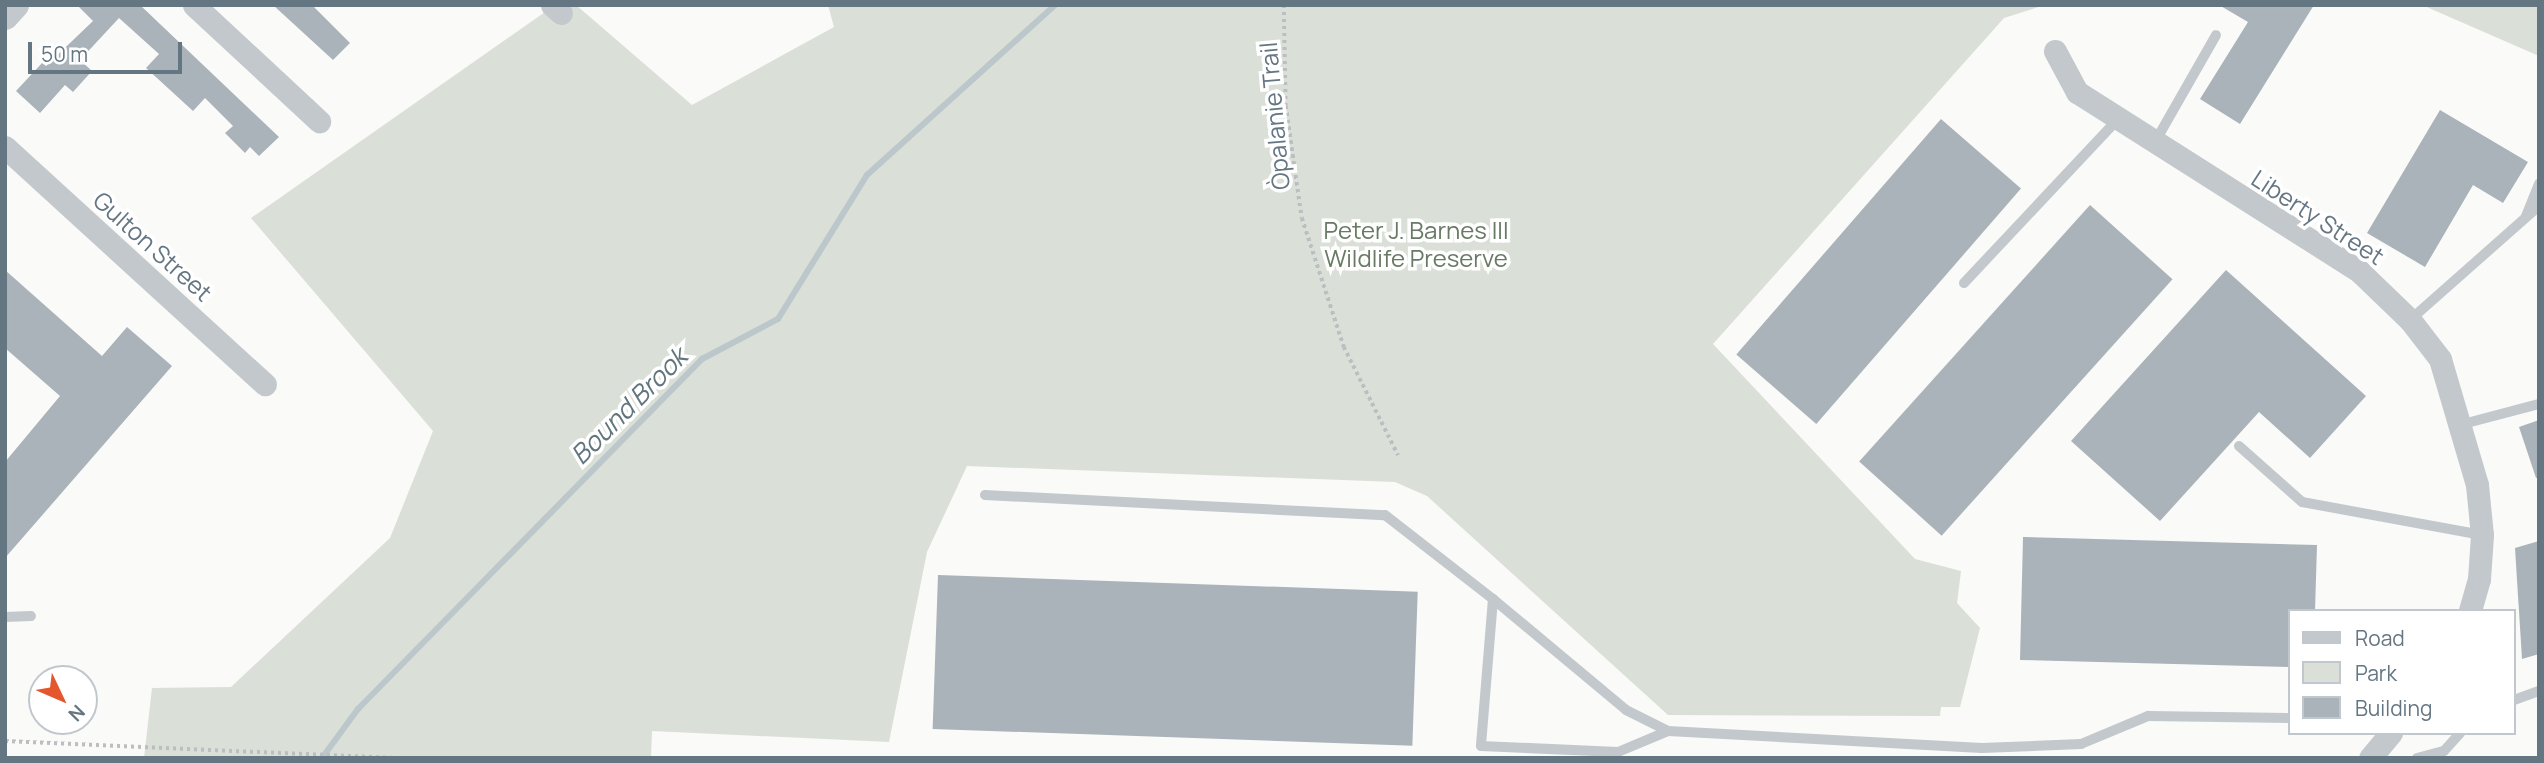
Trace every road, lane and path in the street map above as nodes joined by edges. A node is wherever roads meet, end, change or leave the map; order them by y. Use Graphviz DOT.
graph roads {
  1 [pos="15,5"];
  2 [pos="194,5"];
  3 [pos="1284,5"];
  4 [pos="6,15"];
  5 [pos="2216,35"];
  6 [pos="2055,51"];
  7 [pos="2117,120"];
  8 [pos="320,121"];
  9 [pos="2154,144"];
  10 [pos="5,147"];
  11 [pos="2539,184"];
  12 [pos="2539,206"];
  13 [pos="2525,218"];
  14 [pos="1964,283"];
  15 [pos="2410,320"];
  16 [pos="265,384"];
  17 [pos="2539,404"];
  18 [pos="2463,424"];
  19 [pos="2239,446"];
  20 [pos="1398,455"];
  21 [pos="985,495"];
  22 [pos="2482,535"];
  23 [pos="1493,599"];
  24 [pos="2471,609"];
  25 [pos="5,617"];
  26 [pos="31,617"];
  27 [pos="2539,691"];
  28 [pos="2516,699"];
  29 [pos="2288,718"];
  30 [pos="1668,731"];
  31 [pos="2454,735"];
  32 [pos="5,741"];
  33 [pos="401,758"];
  34 [pos="2417,758"];
  1 -- 4 [label="street"];
  2 -- 8 [label="street"];
  3 -- 20 [label="path, Òpalanie Trail"];
  5 -- 9 [label="lane"];
  6 -- 7 [label="street, Liberty Street"];
  7 -- 9 [label="street, Liberty Street"];
  7 -- 14 [label="lane"];
  9 -- 15 [label="street, Liberty Street"];
  10 -- 16 [label="street, Gulton Street"];
  11 -- 13 [label="lane"];
  12 -- 13 [label="lane"];
  13 -- 15 [label="lane"];
  15 -- 18 [label="street, Liberty Street"];
  17 -- 18 [label="lane"];
  18 -- 22 [label="street, Liberty Street"];
  19 -- 22 [label="lane"];
  21 -- 23 [label="lane"];
  22 -- 24 [label="street, Liberty Street"];
  23 -- 30 [label="lane"];
  23 -- 30 [label="lane"];
  25 -- 26 [label="lane"];
  27 -- 28 [label="lane"];
  29 -- 30 [label="lane"];
  31 -- 34 [label="lane"];
  32 -- 33 [label="path"];
}
